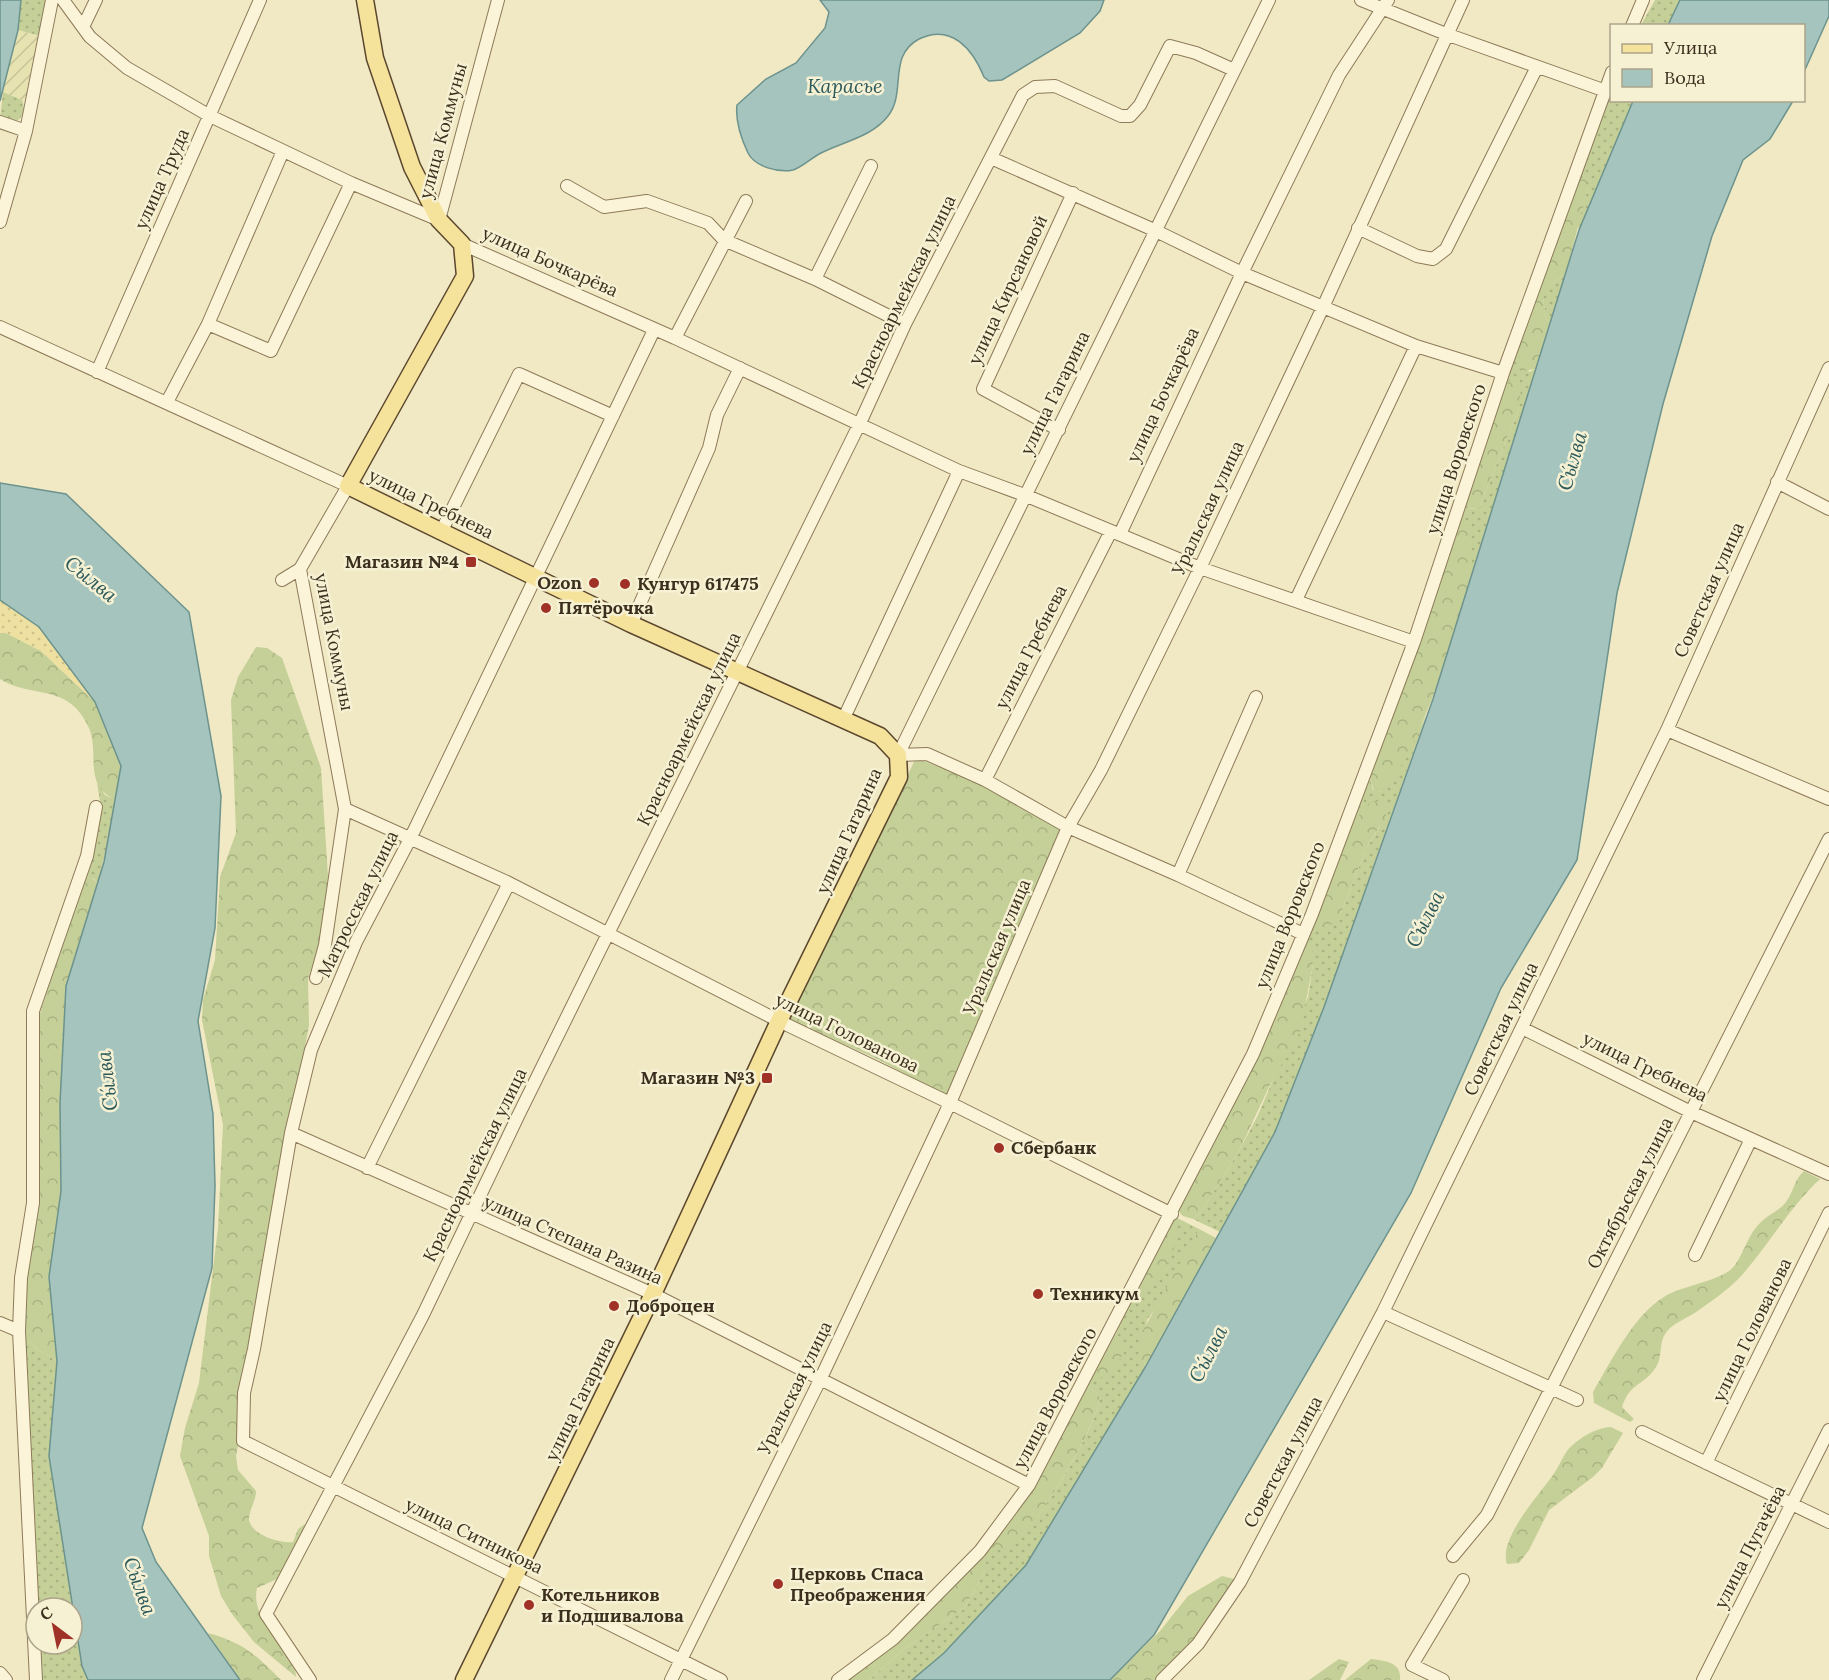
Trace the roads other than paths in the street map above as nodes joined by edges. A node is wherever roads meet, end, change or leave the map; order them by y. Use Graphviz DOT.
graph roads {
  1 [pos="52,0"];
  2 [pos="63,0"];
  3 [pos="96,0"];
  4 [pos="260,0"];
  5 [pos="365,0"];
  6 [pos="498,0"];
  7 [pos="1269,0"];
  8 [pos="1361,0"];
  9 [pos="1463,0"];
  10 [pos="1643,0"];
  11 [pos="1386,5"];
  12 [pos="1633,24"];
  13 [pos="83,27"];
  14 [pos="1446,34"];
  15 [pos="1537,67"];
  16 [pos="1234,70"];
  17 [pos="1610,74"];
  18 [pos="1603,90"];
  19 [pos="210,116"];
  20 [pos="0,122"];
  21 [pos="26,131"];
  22 [pos="283,151"];
  23 [pos="991,158"];
  24 [pos="871,166"];
  25 [pos="351,183"];
  26 [pos="567,186"];
  27 [pos="1073,193"];
  28 [pos="746,201"];
  29 [pos="439,220"];
  30 [pos="0,222"];
  31 [pos="1358,228"];
  32 [pos="1154,230"];
  33 [pos="724,240"];
  34 [pos="462,244"];
  35 [pos="1242,273"];
  36 [pos="815,279"];
  37 [pos="1324,305"];
  38 [pos="208,324"];
  39 [pos="905,324"];
  40 [pos="0,327"];
  41 [pos="654,330"];
  42 [pos="675,338"];
  43 [pos="1416,345"];
  44 [pos="740,368"];
  45 [pos="1829,368"];
  46 [pos="97,372"];
  47 [pos="1503,373"];
  48 [pos="167,402"];
  49 [pos="612,416"];
  50 [pos="860,423"];
  51 [pos="1059,430"];
  52 [pos="959,471"];
  53 [pos="1777,482"];
  54 [pos="348,486"];
  55 [pos="1027,496"];
  56 [pos="1829,509"];
  57 [pos="442,530"];
  58 [pos="1115,533"];
  59 [pos="1200,568"];
  60 [pos="300,569"];
  61 [pos="534,577"];
  62 [pos="282,580"];
  63 [pos="1296,600"];
  64 [pos="631,624"];
  65 [pos="1414,642"];
  66 [pos="738,671"];
  67 [pos="1256,697"];
  68 [pos="843,720"];
  69 [pos="1667,730"];
  70 [pos="898,756"];
  71 [pos="985,780"];
  72 [pos="1829,799"];
  73 [pos="96,807"];
  74 [pos="345,809"];
  75 [pos="1068,827"];
  76 [pos="410,839"];
  77 [pos="1829,839"];
  78 [pos="1178,875"];
  79 [pos="509,883"];
  80 [pos="609,934"];
  81 [pos="1304,934"];
  82 [pos="316,978"];
  83 [pos="779,1021"];
  84 [pos="1522,1028"];
  85 [pos="950,1103"];
  86 [pos="1691,1112"];
  87 [pos="291,1133"];
  88 [pos="1750,1139"];
  89 [pos="367,1168"];
  90 [pos="1829,1174"];
  91 [pos="1829,1213"];
  92 [pos="1172,1214"];
  93 [pos="473,1215"];
  94 [pos="1695,1255"];
  95 [pos="653,1294"];
  96 [pos="1383,1312"];
  97 [pos="0,1323"];
  98 [pos="18,1331"];
  99 [pos="820,1380"];
  100 [pos="1552,1389"];
  101 [pos="1577,1400"];
  102 [pos="1829,1430"];
  103 [pos="1642,1432"];
  104 [pos="243,1441"];
  105 [pos="1706,1463"];
  106 [pos="1029,1485"];
  107 [pos="332,1487"];
  108 [pos="1792,1503"];
  109 [pos="1829,1522"];
  110 [pos="1453,1556"];
  111 [pos="515,1576"];
  112 [pos="1462,1580"];
  113 [pos="682,1659"];
  114 [pos="0,1674"];
  115 [pos="6,1680"];
  116 [pos="36,1680"];
  117 [pos="310,1680"];
  118 [pos="464,1680"];
  119 [pos="670,1680"];
  120 [pos="721,1680"];
  121 [pos="838,1680"];
  122 [pos="1162,1680"];
  123 [pos="1443,1680"];
  124 [pos="1703,1680"];
  1 -- 21 [label="street"];
  2 -- 13 [label="street, улица Бочкарёва"];
  3 -- 13 [label="street"];
  4 -- 19 [label="street, улица Труда"];
  5 -- 29 [label="main road, улица Коммуны"];
  6 -- 29 [label="street, улица Коммуны"];
  7 -- 16 [label="street, улица Гагарина"];
  8 -- 11 [label="street"];
  9 -- 14 [label="street, Уральская улица"];
  10 -- 12 [label="street"];
  11 -- 14 [label="street"];
  11 -- 35 [label="street"];
  13 -- 19 [label="street, улица Бочкарёва"];
  14 -- 15 [label="street"];
  14 -- 31 [label="street, Уральская улица"];
  15 -- 18 [label="street"];
  15 -- 31 [label="street"];
  16 -- 23 [label="street, Красноармейская улица"];
  16 -- 32 [label="street, улица Гагарина"];
  17 -- 18 [label="street, улица Воровского"];
  18 -- 47 [label="street, улица Воровского"];
  19 -- 22 [label="street, улица Бочкарёва"];
  19 -- 46 [label="street, улица Труда"];
  20 -- 21 [label="street"];
  21 -- 30 [label="street"];
  22 -- 25 [label="street, улица Бочкарёва"];
  22 -- 38 [label="street"];
  23 -- 27 [label="street"];
  23 -- 39 [label="street, Красноармейская улица"];
  24 -- 36 [label="street"];
  25 -- 29 [label="street, улица Бочкарёва"];
  25 -- 38 [label="street"];
  26 -- 33 [label="street"];
  27 -- 32 [label="street"];
  27 -- 51 [label="street, улица Кирсановой"];
  28 -- 33 [label="street"];
  29 -- 34 [label="main road, улица Бочкарёва"];
  31 -- 37 [label="street, Уральская улица"];
  32 -- 35 [label="street"];
  32 -- 51 [label="street, улица Гагарина"];
  33 -- 36 [label="street"];
  33 -- 42 [label="street"];
  34 -- 41 [label="street, улица Бочкарёва"];
  34 -- 54 [label="main road, улица Коммуны"];
  35 -- 37 [label="street"];
  35 -- 58 [label="street, улица Бочкарёва"];
  36 -- 39 [label="street"];
  37 -- 43 [label="street"];
  37 -- 59 [label="street, Уральская улица"];
  38 -- 48 [label="street"];
  39 -- 50 [label="street, Красноармейская улица"];
  40 -- 46 [label="street, улица Гребнева"];
  41 -- 42 [label="street, улица Бочкарёва"];
  41 -- 49 [label="street, Матросская улица"];
  42 -- 44 [label="street, улица Бочкарёва"];
  43 -- 47 [label="street"];
  43 -- 63 [label="street"];
  44 -- 50 [label="street, улица Бочкарёва"];
  44 -- 64 [label="street"];
  45 -- 53 [label="street, Советская улица"];
  46 -- 48 [label="street, улица Гребнева"];
  47 -- 65 [label="street, улица Воровского"];
  48 -- 54 [label="street, улица Гребнева"];
  49 -- 57 [label="street"];
  49 -- 61 [label="street, Матросская улица"];
  50 -- 52 [label="street, улица Бочкарёва"];
  50 -- 66 [label="street, Красноармейская улица"];
  51 -- 55 [label="street, улица Гагарина"];
  52 -- 55 [label="street, улица Бочкарёва"];
  52 -- 68 [label="street"];
  53 -- 56 [label="street"];
  53 -- 69 [label="street, Советская улица"];
  54 -- 57 [label="main road, улица Гребнева"];
  54 -- 60 [label="street, улица Коммуны"];
  55 -- 58 [label="street, улица Бочкарёва"];
  55 -- 70 [label="street, улица Гагарина"];
  57 -- 61 [label="main road, улица Гребнева"];
  58 -- 59 [label="street, улица Бочкарёва"];
  58 -- 71 [label="street, улица Гребнева"];
  59 -- 63 [label="street, улица Бочкарёва"];
  59 -- 75 [label="street, Уральская улица"];
  60 -- 62 [label="street"];
  60 -- 74 [label="street, улица Коммуны"];
  61 -- 64 [label="main road, улица Гребнева"];
  61 -- 76 [label="street, Матросская улица"];
  63 -- 65 [label="street, улица Бочкарёва"];
  64 -- 66 [label="main road, улица Гребнева"];
  65 -- 81 [label="street, улица Воровского"];
  66 -- 68 [label="main road, улица Гребнева"];
  66 -- 80 [label="street, Красноармейская улица"];
  67 -- 78 [label="street"];
  68 -- 70 [label="main road, улица Гребнева"];
  69 -- 72 [label="street"];
  69 -- 84 [label="street, Советская улица"];
  70 -- 71 [label="street"];
  70 -- 83 [label="main road, улица Гагарина"];
  71 -- 75 [label="street"];
  73 -- 98 [label="street"];
  74 -- 76 [label="street, улица Голованова"];
  74 -- 82 [label="street, улица Коммуны"];
  75 -- 78 [label="street"];
  75 -- 85 [label="street, Уральская улица"];
  76 -- 79 [label="street, улица Голованова"];
  76 -- 87 [label="street, Матросская улица"];
  77 -- 86 [label="street, Октябрьская улица"];
  78 -- 81 [label="street"];
  79 -- 80 [label="street, улица Голованова"];
  79 -- 89 [label="street"];
  80 -- 83 [label="street, улица Голованова"];
  80 -- 93 [label="street, Красноармейская улица"];
  81 -- 92 [label="street, улица Воровского"];
  83 -- 85 [label="street, улица Голованова"];
  83 -- 95 [label="main road, улица Гагарина"];
  84 -- 86 [label="street, улица Гребнева"];
  84 -- 96 [label="street, Советская улица"];
  85 -- 92 [label="street, улица Голованова"];
  85 -- 99 [label="street, Уральская улица"];
  86 -- 88 [label="street, улица Гребнева"];
  86 -- 100 [label="street, Октябрьская улица"];
  87 -- 89 [label="street, улица Степана Разина"];
  87 -- 104 [label="street, Матросская улица"];
  88 -- 90 [label="street, улица Гребнева"];
  88 -- 94 [label="street"];
  89 -- 93 [label="street, улица Степана Разина"];
  91 -- 105 [label="street, улица Голованова"];
  92 -- 106 [label="street, улица Воровского"];
  93 -- 95 [label="street, улица Степана Разина"];
  93 -- 107 [label="street, Красноармейская улица"];
  95 -- 99 [label="street, улица Степана Разина"];
  95 -- 111 [label="main road, улица Гагарина"];
  96 -- 100 [label="street"];
  96 -- 122 [label="street, Советская улица"];
  97 -- 98 [label="street"];
  98 -- 116 [label="street"];
  99 -- 106 [label="street, улица Степана Разина"];
  99 -- 113 [label="street, Уральская улица"];
  100 -- 101 [label="street"];
  100 -- 110 [label="street, Октябрьская улица"];
  102 -- 108 [label="street, улица Пугачёва"];
  103 -- 105 [label="street"];
  104 -- 107 [label="street, улица Ситникова"];
  105 -- 108 [label="street"];
  106 -- 121 [label="street, улица Воровского"];
  107 -- 111 [label="street, улица Ситникова"];
  107 -- 117 [label="street, Красноармейская улица"];
  108 -- 109 [label="street"];
  108 -- 124 [label="street, улица Пугачёва"];
  111 -- 113 [label="street, улица Ситникова"];
  111 -- 118 [label="main road, улица Гагарина"];
  112 -- 123 [label="street"];
  113 -- 119 [label="street, Уральская улица"];
  113 -- 120 [label="street, улица Ситникова"];
  114 -- 115 [label="street"];
}
